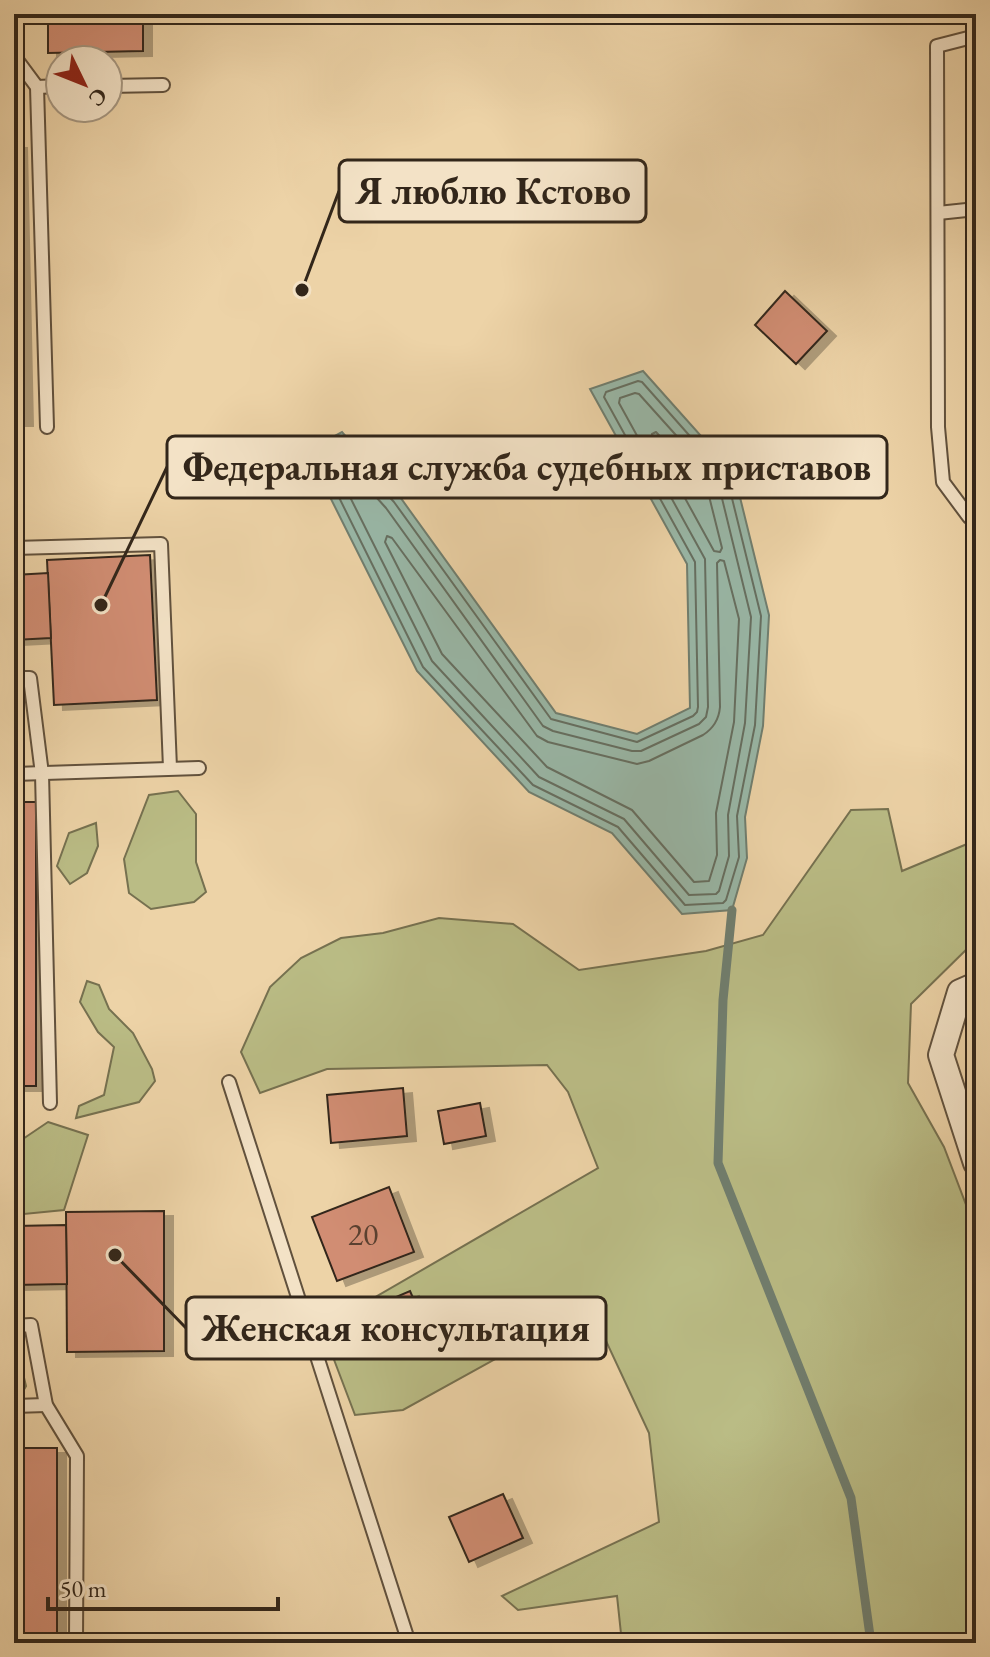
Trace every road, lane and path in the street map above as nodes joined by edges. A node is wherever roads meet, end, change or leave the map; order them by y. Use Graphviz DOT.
graph roads {
  1 [pos="976,36"];
  2 [pos="14,56"];
  3 [pos="163,85"];
  4 [pos="124,86"];
  5 [pos="37,87"];
  6 [pos="44,87"];
  7 [pos="976,209"];
  8 [pos="938,213"];
  9 [pos="47,427"];
  10 [pos="976,517"];
  11 [pos="14,548"];
  12 [pos="14,678"];
  13 [pos="170,768"];
  14 [pos="199,768"];
  15 [pos="14,774"];
  16 [pos="42,774"];
  17 [pos="976,985"];
  18 [pos="229,1082"];
  19 [pos="50,1103"];
  20 [pos="976,1163"];
  21 [pos="14,1326"];
  22 [pos="46,1405"];
  23 [pos="14,1406"];
  24 [pos="76,1643"];
  25 [pos="409,1643"];
  1 -- 8 [label="lane"];
  2 -- 5 [label="lane"];
  3 -- 4 [label="lane"];
  5 -- 6 [label="lane"];
  5 -- 9 [label="lane"];
  7 -- 8 [label="lane"];
  8 -- 10 [label="lane"];
  11 -- 13 [label="lane"];
  12 -- 16 [label="lane"];
  13 -- 14 [label="lane"];
  13 -- 16 [label="lane"];
  15 -- 16 [label="lane"];
  16 -- 19 [label="lane"];
  17 -- 20 [label="street"];
  18 -- 25 [label="lane"];
  21 -- 22 [label="lane"];
  22 -- 23 [label="lane"];
  22 -- 24 [label="lane"];
}
